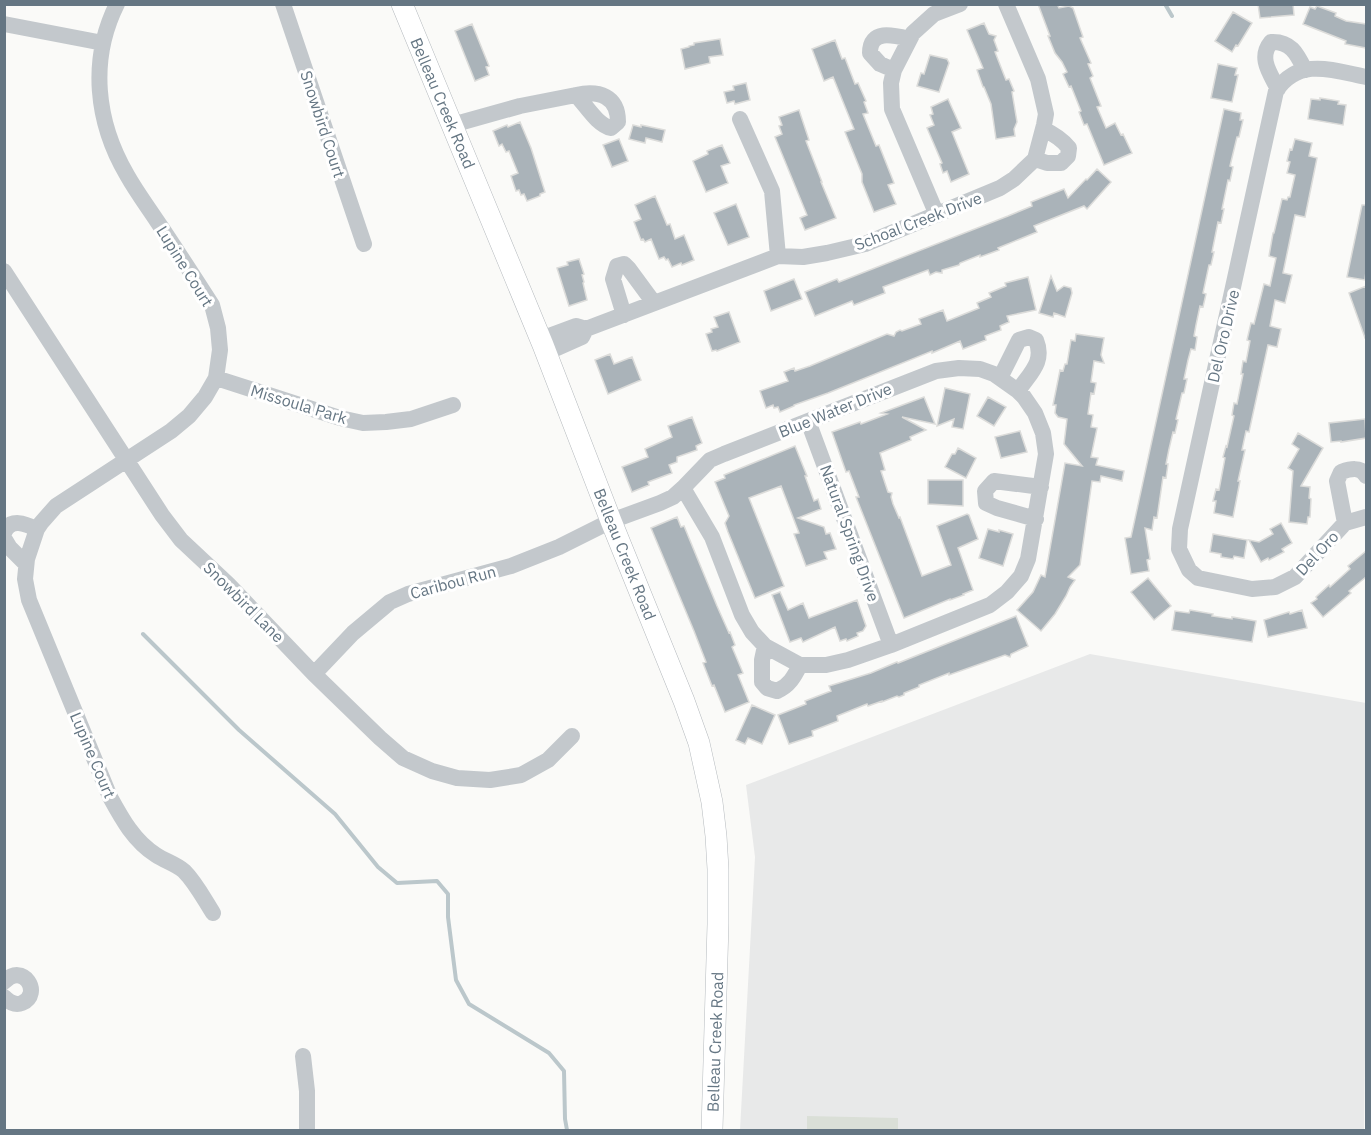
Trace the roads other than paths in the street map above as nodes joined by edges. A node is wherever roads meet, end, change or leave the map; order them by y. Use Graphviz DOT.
graph roads {
  1 [pos="117,4"];
  2 [pos="283,4"];
  3 [pos="402,4"];
  4 [pos="960,4"];
  5 [pos="1006,4"];
  6 [pos="4,24"];
  7 [pos="909,39"];
  8 [pos="103,42"];
  9 [pos="894,70"];
  10 [pos="1305,70"];
  11 [pos="1366,77"];
  12 [pos="1278,89"];
  13 [pos="576,94"];
  14 [pos="740,119"];
  15 [pos="452,125"];
  16 [pos="1043,129"];
  17 [pos="1035,159"];
  18 [pos="938,215"];
  19 [pos="364,244"];
  20 [pos="778,256"];
  21 [pos="4,271"];
  22 [pos="654,303"];
  23 [pos="624,315"];
  24 [pos="544,346"];
  25 [pos="216,378"];
  26 [pos="1000,378"];
  27 [pos="1018,391"];
  28 [pos="453,405"];
  29 [pos="808,421"];
  30 [pos="126,460"];
  31 [pos="1366,476"];
  32 [pos="1041,487"];
  33 [pos="683,488"];
  34 [pos="1365,517"];
  35 [pos="1036,519"];
  36 [pos="611,521"];
  37 [pos="1345,523"];
  38 [pos="37,530"];
  39 [pos="4,532"];
  40 [pos="4,538"];
  41 [pos="26,564"];
  42 [pos="1198,578"];
  43 [pos="891,645"];
  44 [pos="765,646"];
  45 [pos="800,665"];
  46 [pos="314,674"];
  47 [pos="572,736"];
  48 [pos="213,913"];
  49 [pos="4,982"];
  50 [pos="4,997"];
  51 [pos="303,1056"];
  52 [pos="307,1131"];
  53 [pos="712,1131"];
  1 -- 8 [label="street, Lupine Court"];
  2 -- 19 [label="street, Snowbird Court"];
  3 -- 15 [label="main road, Belleau Creek Road"];
  4 -- 7 [label="street"];
  5 -- 16 [label="street"];
  6 -- 8 [label="street"];
  7 -- 9 [label="street"];
  7 -- 9 [label="street"];
  8 -- 25 [label="street, Lupine Court"];
  9 -- 18 [label="street"];
  10 -- 11 [label="street"];
  10 -- 12 [label="street"];
  10 -- 12 [label="street"];
  12 -- 42 [label="street, Del Oro Drive"];
  13 -- 15 [label="street"];
  14 -- 20 [label="street"];
  15 -- 24 [label="main road, Belleau Creek Road"];
  16 -- 17 [label="street"];
  16 -- 17 [label="street"];
  17 -- 18 [label="street, Schoal Creek Drive"];
  18 -- 20 [label="street, Schoal Creek Drive"];
  20 -- 22 [label="street, Schoal Creek Drive"];
  21 -- 30 [label="street, Snowbird Lane"];
  22 -- 23 [label="street, Schoal Creek Drive"];
  22 -- 23 [label="street"];
  23 -- 24 [label="street, Schoal Creek Drive"];
  24 -- 36 [label="main road, Belleau Creek Road"];
  25 -- 28 [label="street, Missoula Park"];
  25 -- 30 [label="street, Lupine Court"];
  26 -- 27 [label="street, Blue Water Drive"];
  26 -- 27 [label="street"];
  26 -- 29 [label="street, Blue Water Drive"];
  27 -- 32 [label="street, Blue Water Drive"];
  29 -- 33 [label="street, Blue Water Drive"];
  29 -- 43 [label="street, Natural Spring Drive"];
  30 -- 38 [label="street, Lupine Court"];
  30 -- 46 [label="street, Snowbird Lane"];
  31 -- 37 [label="street"];
  32 -- 35 [label="street, Blue Water Drive"];
  32 -- 35 [label="street"];
  33 -- 36 [label="street, Blue Water Drive"];
  33 -- 44 [label="street"];
  34 -- 37 [label="street, Del Oro"];
  35 -- 43 [label="street, Blue Water Drive"];
  36 -- 46 [label="street, Caribou Run"];
  36 -- 53 [label="main road, Belleau Creek Road"];
  37 -- 42 [label="street, Del Oro"];
  38 -- 39 [label="street"];
  38 -- 41 [label="street, Lupine Court"];
  40 -- 41 [label="street"];
  41 -- 48 [label="street, Lupine Court"];
  43 -- 45 [label="street, Blue Water Drive"];
  44 -- 45 [label="street"];
  44 -- 45 [label="street"];
  46 -- 47 [label="street, Snowbird Lane"];
  49 -- 50 [label="street"];
  51 -- 52 [label="street"];
}
